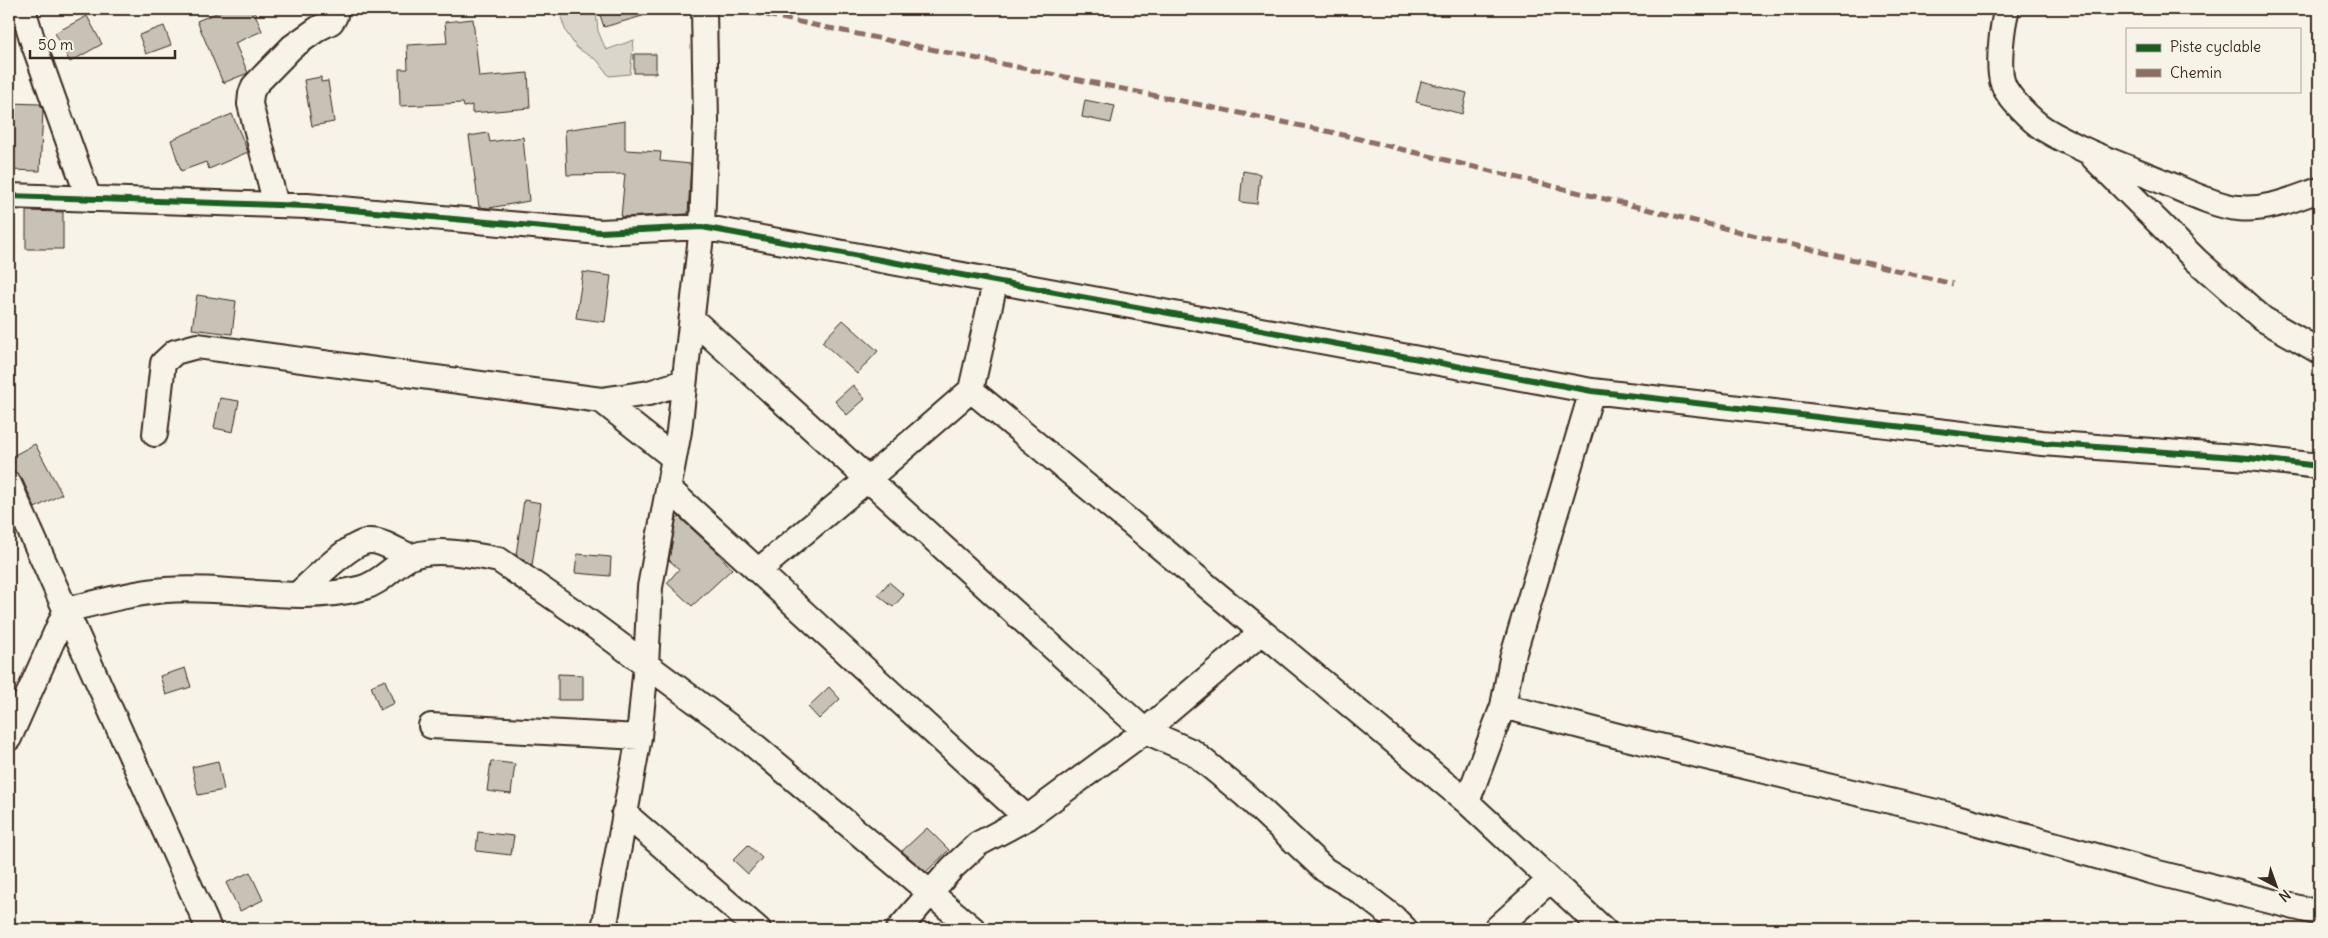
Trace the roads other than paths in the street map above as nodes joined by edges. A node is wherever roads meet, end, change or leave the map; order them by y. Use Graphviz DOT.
graph roads {
  1 [pos="23,9"];
  2 [pos="335,9"];
  3 [pos="704,9"];
  4 [pos="2007,9"];
  5 [pos="2086,150"];
  6 [pos="2319,190"];
  7 [pos="9,196"];
  8 [pos="89,198"];
  9 [pos="276,204"];
  10 [pos="702,227"];
  11 [pos="995,283"];
  12 [pos="692,319"];
  13 [pos="2319,351"];
  14 [pos="684,382"];
  15 [pos="971,390"];
  16 [pos="1592,391"];
  17 [pos="600,400"];
  18 [pos="155,434"];
  19 [pos="674,458"];
  20 [pos="2319,466"];
  21 [pos="868,480"];
  22 [pos="9,484"];
  23 [pos="668,488"];
  24 [pos="410,557"];
  25 [pos="759,570"];
  26 [pos="297,595"];
  27 [pos="66,610"];
  28 [pos="1262,632"];
  29 [pos="646,665"];
  30 [pos="1502,706"];
  31 [pos="431,726"];
  32 [pos="1145,731"];
  33 [pos="9,738"];
  34 [pos="639,738"];
  35 [pos="1467,802"];
  36 [pos="624,813"];
  37 [pos="1027,818"];
  38 [pos="1550,880"];
  39 [pos="930,892"];
  40 [pos="2319,913"];
  41 [pos="209,929"];
  42 [pos="604,929"];
  43 [pos="758,929"];
  44 [pos="899,929"];
  45 [pos="972,929"];
  46 [pos="1405,929"];
  47 [pos="1496,929"];
  48 [pos="1603,929"];
  1 -- 8 [label="street"];
  2 -- 9 [label="street"];
  3 -- 10 [label="street"];
  4 -- 5 [label="street"];
  5 -- 6 [label="street"];
  5 -- 13 [label="street"];
  7 -- 8 [label="street"];
  8 -- 9 [label="street"];
  9 -- 10 [label="street"];
  10 -- 11 [label="street"];
  10 -- 12 [label="street"];
  11 -- 15 [label="street"];
  11 -- 16 [label="street"];
  12 -- 14 [label="street"];
  12 -- 21 [label="street"];
  14 -- 17 [label="street"];
  14 -- 19 [label="street"];
  15 -- 21 [label="street"];
  15 -- 28 [label="street"];
  16 -- 20 [label="street"];
  16 -- 30 [label="street"];
  17 -- 18 [label="street"];
  17 -- 19 [label="street"];
  19 -- 23 [label="street"];
  21 -- 25 [label="street"];
  21 -- 32 [label="street"];
  22 -- 27 [label="street"];
  23 -- 25 [label="street"];
  23 -- 29 [label="street"];
  24 -- 26 [label="street"];
  24 -- 26 [label="street"];
  24 -- 29 [label="street"];
  25 -- 37 [label="street"];
  26 -- 27 [label="street"];
  27 -- 33 [label="street"];
  27 -- 41 [label="street"];
  28 -- 32 [label="street"];
  28 -- 35 [label="street"];
  29 -- 34 [label="street"];
  29 -- 39 [label="street"];
  30 -- 35 [label="street"];
  30 -- 40 [label="street"];
  31 -- 34 [label="street"];
  32 -- 37 [label="street"];
  32 -- 46 [label="street"];
  34 -- 36 [label="street"];
  35 -- 38 [label="street"];
  36 -- 42 [label="street"];
  36 -- 43 [label="street"];
  37 -- 39 [label="street"];
  38 -- 47 [label="street"];
  38 -- 48 [label="street"];
  39 -- 44 [label="street"];
  39 -- 45 [label="street"];
}
